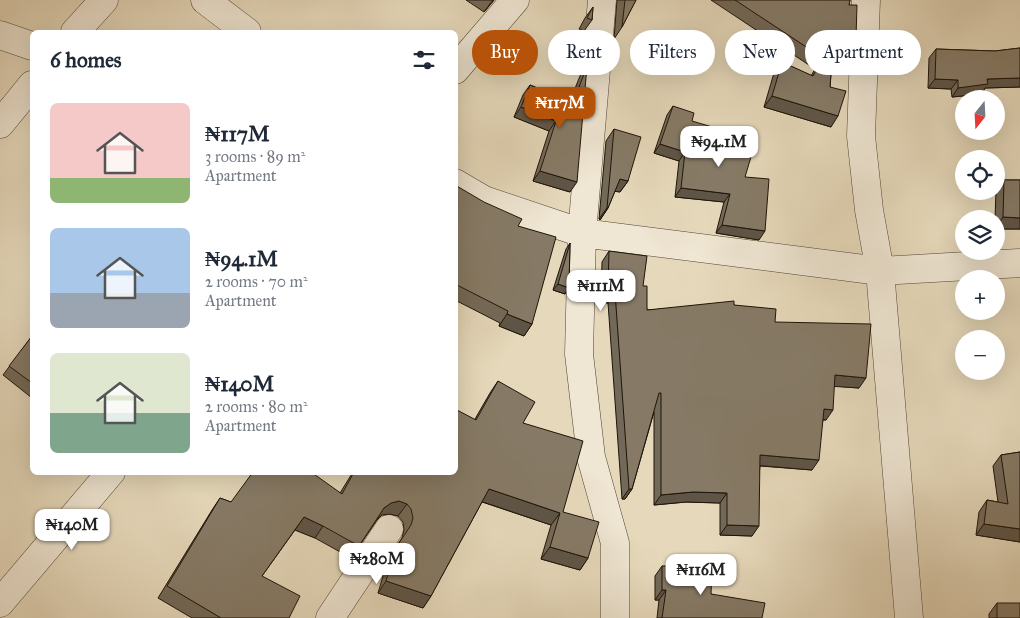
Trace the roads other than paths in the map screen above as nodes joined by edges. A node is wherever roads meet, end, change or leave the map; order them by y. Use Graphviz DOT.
graph roads {
  1 [pos="104,0"];
  2 [pos="205,0"];
  3 [pos="515,0"];
  4 [pos="602,0"];
  5 [pos="866,0"];
  6 [pos="77,30"];
  7 [pos="244,30"];
  8 [pos="0,35"];
  9 [pos="30,45"];
  10 [pos="458,66"];
  11 [pos="30,87"];
  12 [pos="0,124"];
  13 [pos="458,185"];
  14 [pos="582,233"];
  15 [pos="1020,263"];
  16 [pos="880,271"];
  17 [pos="108,475"];
  18 [pos="389,529"];
  19 [pos="0,603"];
  20 [pos="330,618"];
  21 [pos="614,618"];
  22 [pos="909,618"];
  1 -- 6 [label="street"];
  2 -- 7 [label="street"];
  3 -- 10 [label="street"];
  4 -- 14 [label="street"];
  5 -- 16 [label="street"];
  8 -- 9 [label="street"];
  11 -- 12 [label="street"];
  13 -- 14 [label="street"];
  14 -- 16 [label="street"];
  14 -- 21 [label="street"];
  15 -- 16 [label="street"];
  16 -- 22 [label="street"];
  17 -- 19 [label="street"];
  18 -- 20 [label="street"];
}
